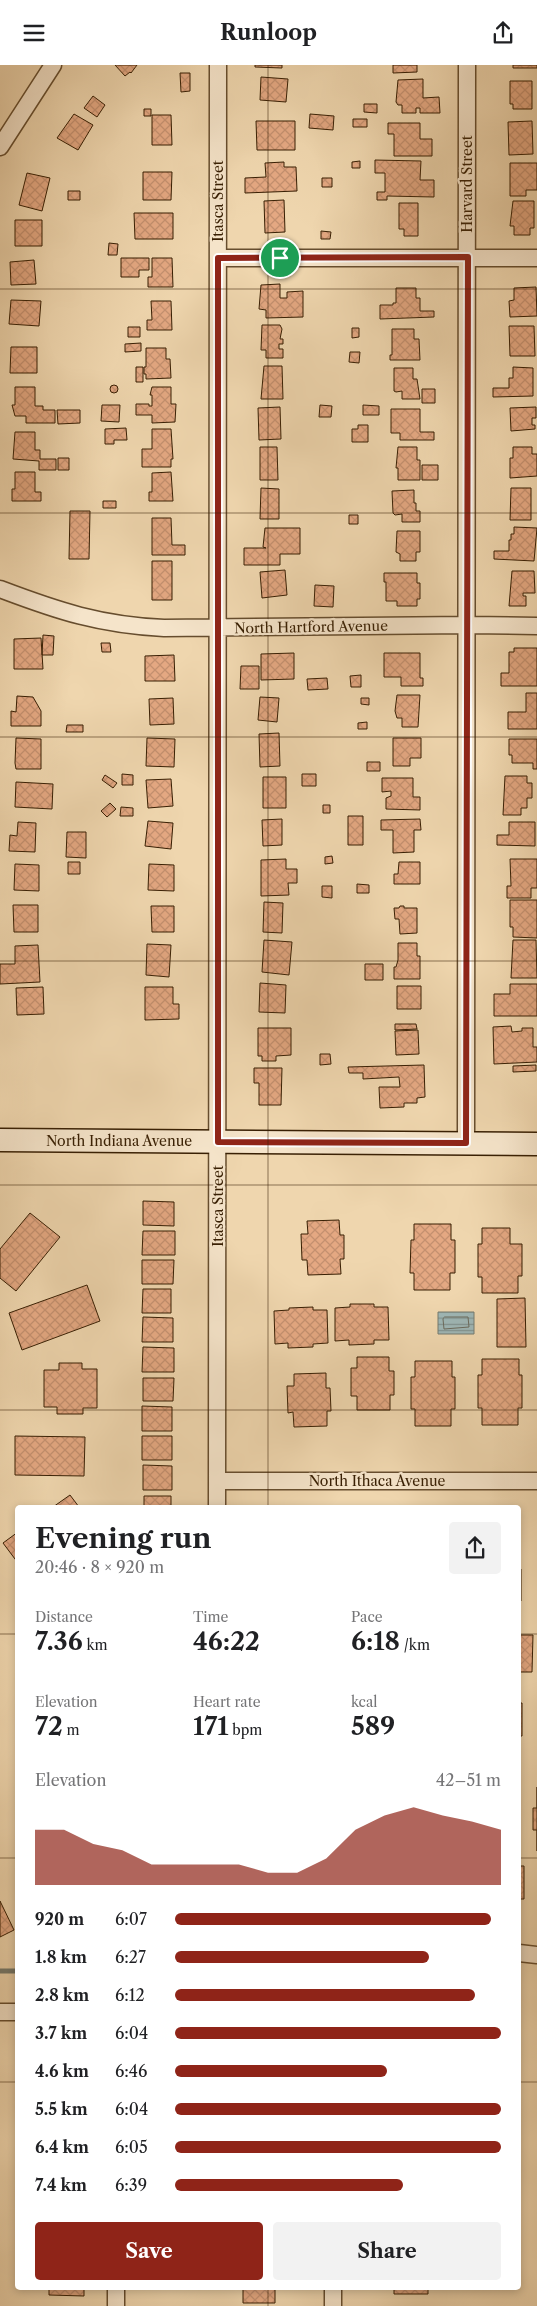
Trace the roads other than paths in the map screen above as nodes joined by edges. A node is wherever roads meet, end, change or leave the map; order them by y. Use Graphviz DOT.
graph roads {
  1 [pos="53,65"];
  2 [pos="218,65"];
  3 [pos="467,65"];
  4 [pos="0,147"];
  5 [pos="468,257"];
  6 [pos="218,258"];
  7 [pos="537,259"];
  8 [pos="0,589"];
  9 [pos="468,625"];
  10 [pos="537,626"];
  11 [pos="218,628"];
  12 [pos="0,1140"];
  13 [pos="218,1142"];
  14 [pos="466,1143"];
  15 [pos="537,1144"];
  16 [pos="217,1481"];
  17 [pos="537,1481"];
  18 [pos="217,1505"];
  19 [pos="521,1953"];
  20 [pos="537,1955"];
  21 [pos="0,2012"];
  22 [pos="15,2012"];
  23 [pos="116,2290"];
  24 [pos="334,2290"];
  25 [pos="116,2306"];
  26 [pos="334,2306"];
  1 -- 4 [label="street"];
  2 -- 6 [label="street, Itasca Street"];
  3 -- 5 [label="street, Harvard Street"];
  5 -- 6 [label="street"];
  5 -- 7 [label="street"];
  5 -- 9 [label="street, Harvard Street"];
  6 -- 11 [label="street, Itasca Street"];
  8 -- 11 [label="street, North Hartford Avenue"];
  9 -- 10 [label="street, North Hartford Avenue"];
  9 -- 11 [label="street, North Hartford Avenue"];
  9 -- 14 [label="street, Harvard Street"];
  11 -- 13 [label="street, Itasca Street"];
  12 -- 13 [label="main road, North Indiana Avenue"];
  13 -- 14 [label="main road, North Indiana Avenue"];
  13 -- 16 [label="street, Itasca Street"];
  14 -- 15 [label="main road, North Indiana Avenue"];
  16 -- 17 [label="street, North Ithaca Avenue"];
  16 -- 18 [label="street, Itasca Street"];
  19 -- 20 [label="street"];
  21 -- 22 [label="street"];
  23 -- 25 [label="street"];
  24 -- 26 [label="street"];
}
